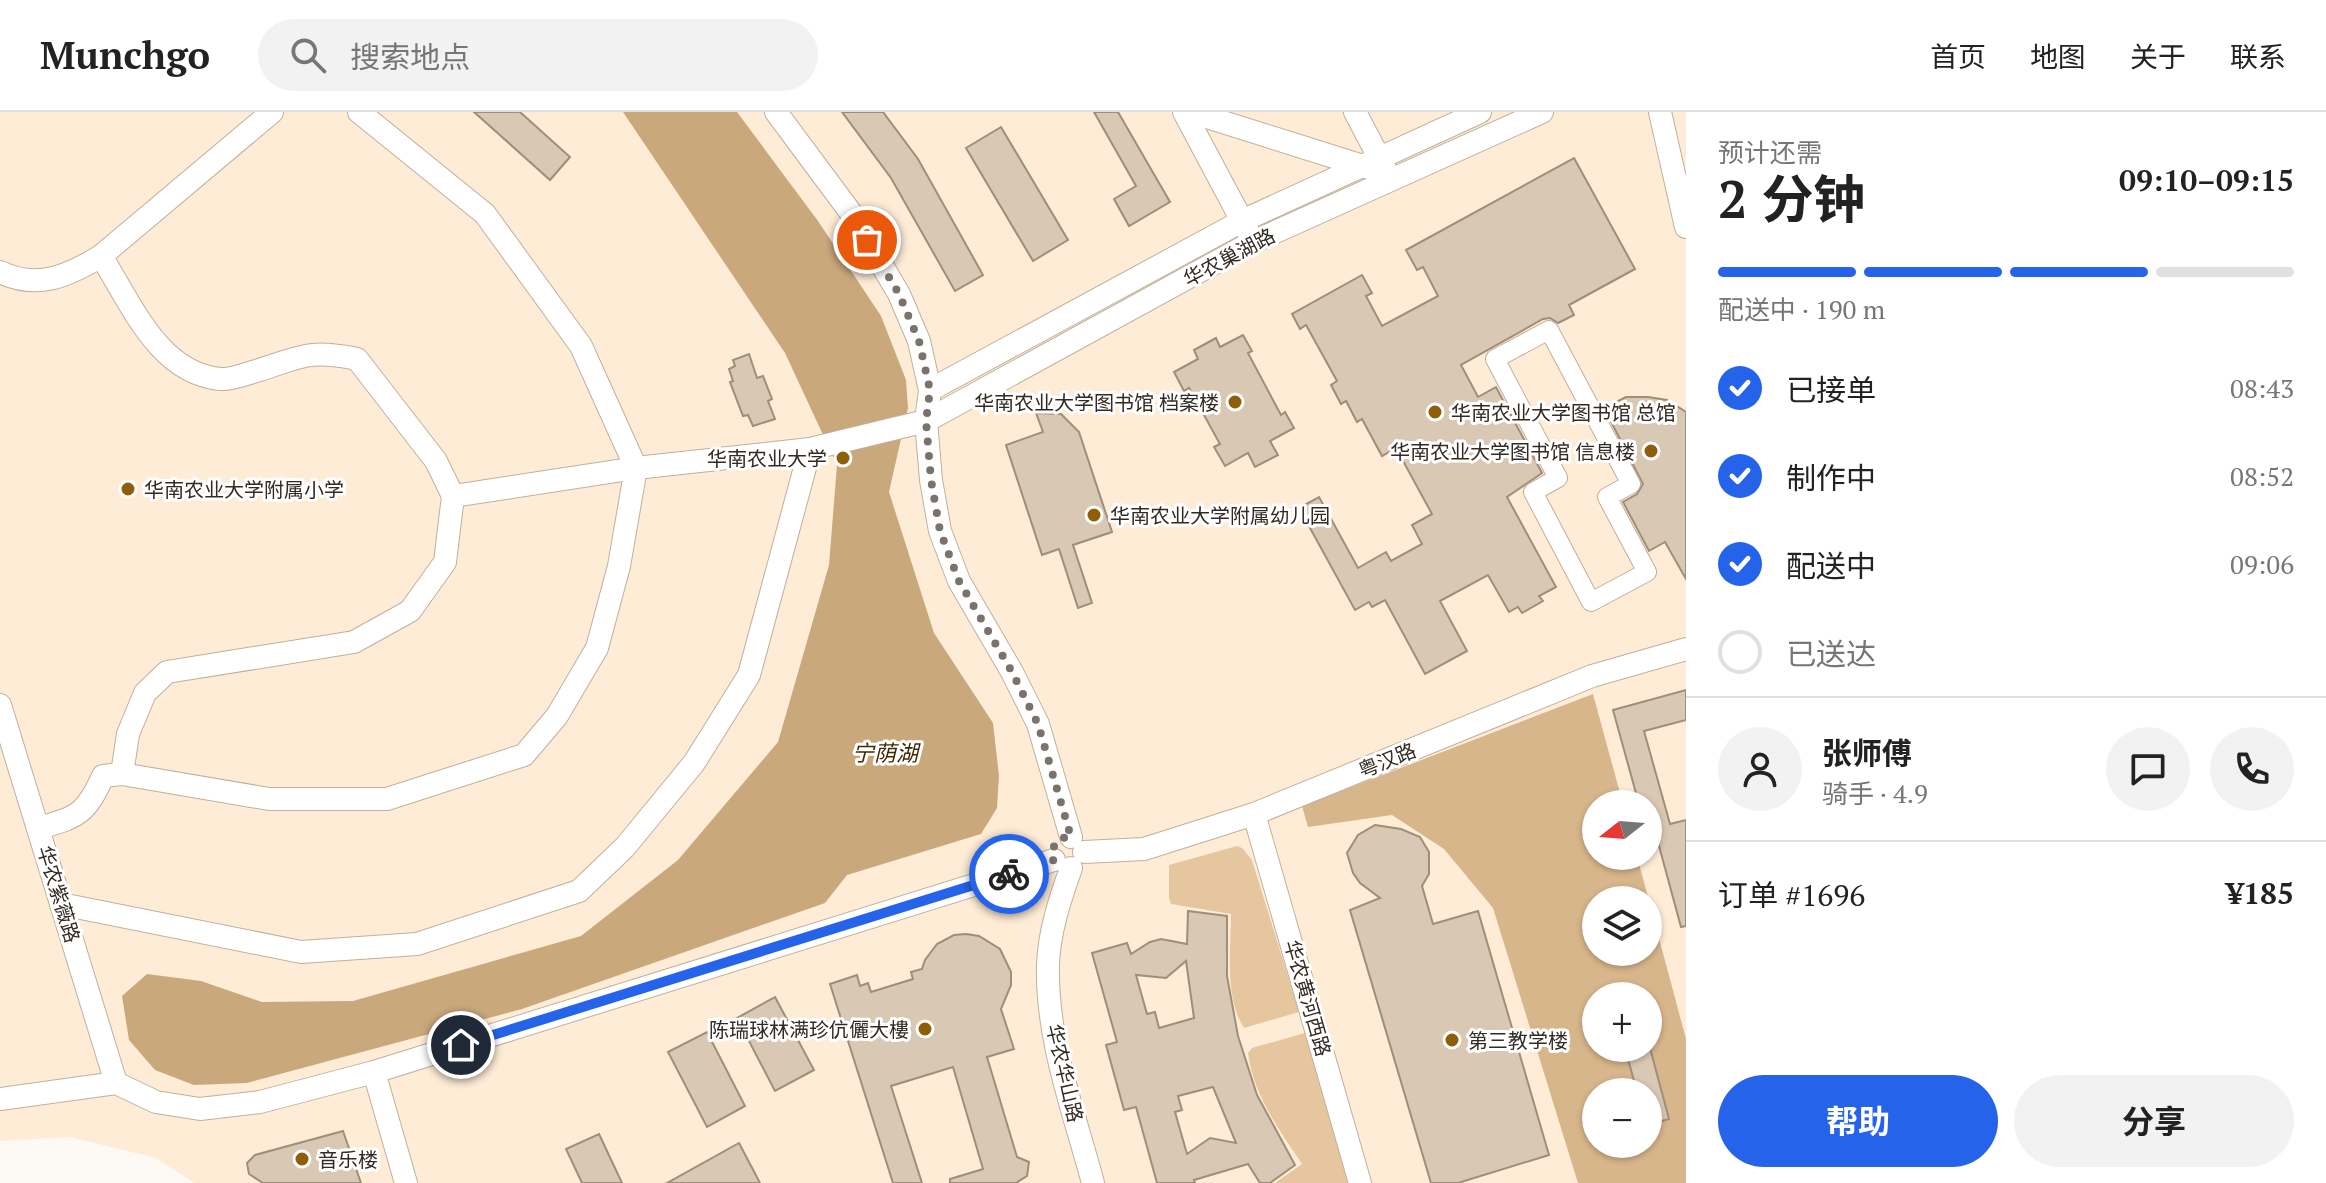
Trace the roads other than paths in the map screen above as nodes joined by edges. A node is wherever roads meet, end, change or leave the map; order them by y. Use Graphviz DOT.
graph roads {
  1 [pos="272,112"];
  2 [pos="359,112"];
  3 [pos="776,112"];
  4 [pos="1184,112"];
  5 [pos="1191,112"];
  6 [pos="1355,112"];
  7 [pos="1480,112"];
  8 [pos="1542,112"];
  9 [pos="1660,112"];
  10 [pos="1372,161"];
  11 [pos="1391,180"];
  12 [pos="1242,221"];
  13 [pos="1686,227"];
  14 [pos="1253,242"];
  15 [pos="101,256"];
  16 [pos="0,272"];
  17 [pos="930,390"];
  18 [pos="926,421"];
  19 [pos="810,449"];
  20 [pos="636,468"];
  21 [pos="453,496"];
  22 [pos="1591,602"];
  23 [pos="1686,649"];
  24 [pos="0,705"];
  25 [pos="122,774"];
  26 [pos="1254,814"];
  27 [pos="39,828"];
  28 [pos="1070,854"];
  29 [pos="61,904"];
  30 [pos="374,1072"];
  31 [pos="116,1083"];
  32 [pos="0,1099"];
  33 [pos="406,1183"];
  34 [pos="1093,1183"];
  35 [pos="1360,1183"];
  1 -- 15 [label="street"];
  2 -- 20 [label="street"];
  3 -- 17 [label="street"];
  4 -- 12 [label="street"];
  5 -- 10 [label="street"];
  6 -- 10 [label="street"];
  7 -- 10 [label="street, 华农巢湖路"];
  8 -- 11 [label="street, 华农巢湖路"];
  9 -- 13 [label="street"];
  10 -- 11 [label="street"];
  10 -- 12 [label="street, 华农巢湖路"];
  11 -- 14 [label="street, 华农巢湖路"];
  12 -- 14 [label="street"];
  12 -- 17 [label="street, 华农巢湖路"];
  14 -- 18 [label="street, 华农巢湖路"];
  15 -- 16 [label="street"];
  15 -- 21 [label="street"];
  17 -- 18 [label="street"];
  18 -- 19 [label="street, 华农巢湖路"];
  18 -- 28 [label="street"];
  19 -- 20 [label="street, 华农巢湖路"];
  19 -- 29 [label="street"];
  20 -- 21 [label="street, 华农巢湖路"];
  20 -- 25 [label="street"];
  21 -- 25 [label="street"];
  22 -- 22 [label="street"];
  23 -- 26 [label="street, 粤汉路"];
  24 -- 27 [label="street, 华农紫薇路"];
  25 -- 27 [label="street"];
  26 -- 28 [label="street, 粤汉路"];
  26 -- 35 [label="street, 华农黄河西路"];
  27 -- 29 [label="street, 华农紫薇路"];
  28 -- 30 [label="street, 粤汉路"];
  28 -- 34 [label="street, 华农华山路"];
  29 -- 31 [label="street, 华农紫薇路"];
  30 -- 31 [label="street, 粤汉路"];
  30 -- 33 [label="street"];
  31 -- 32 [label="street"];
}
